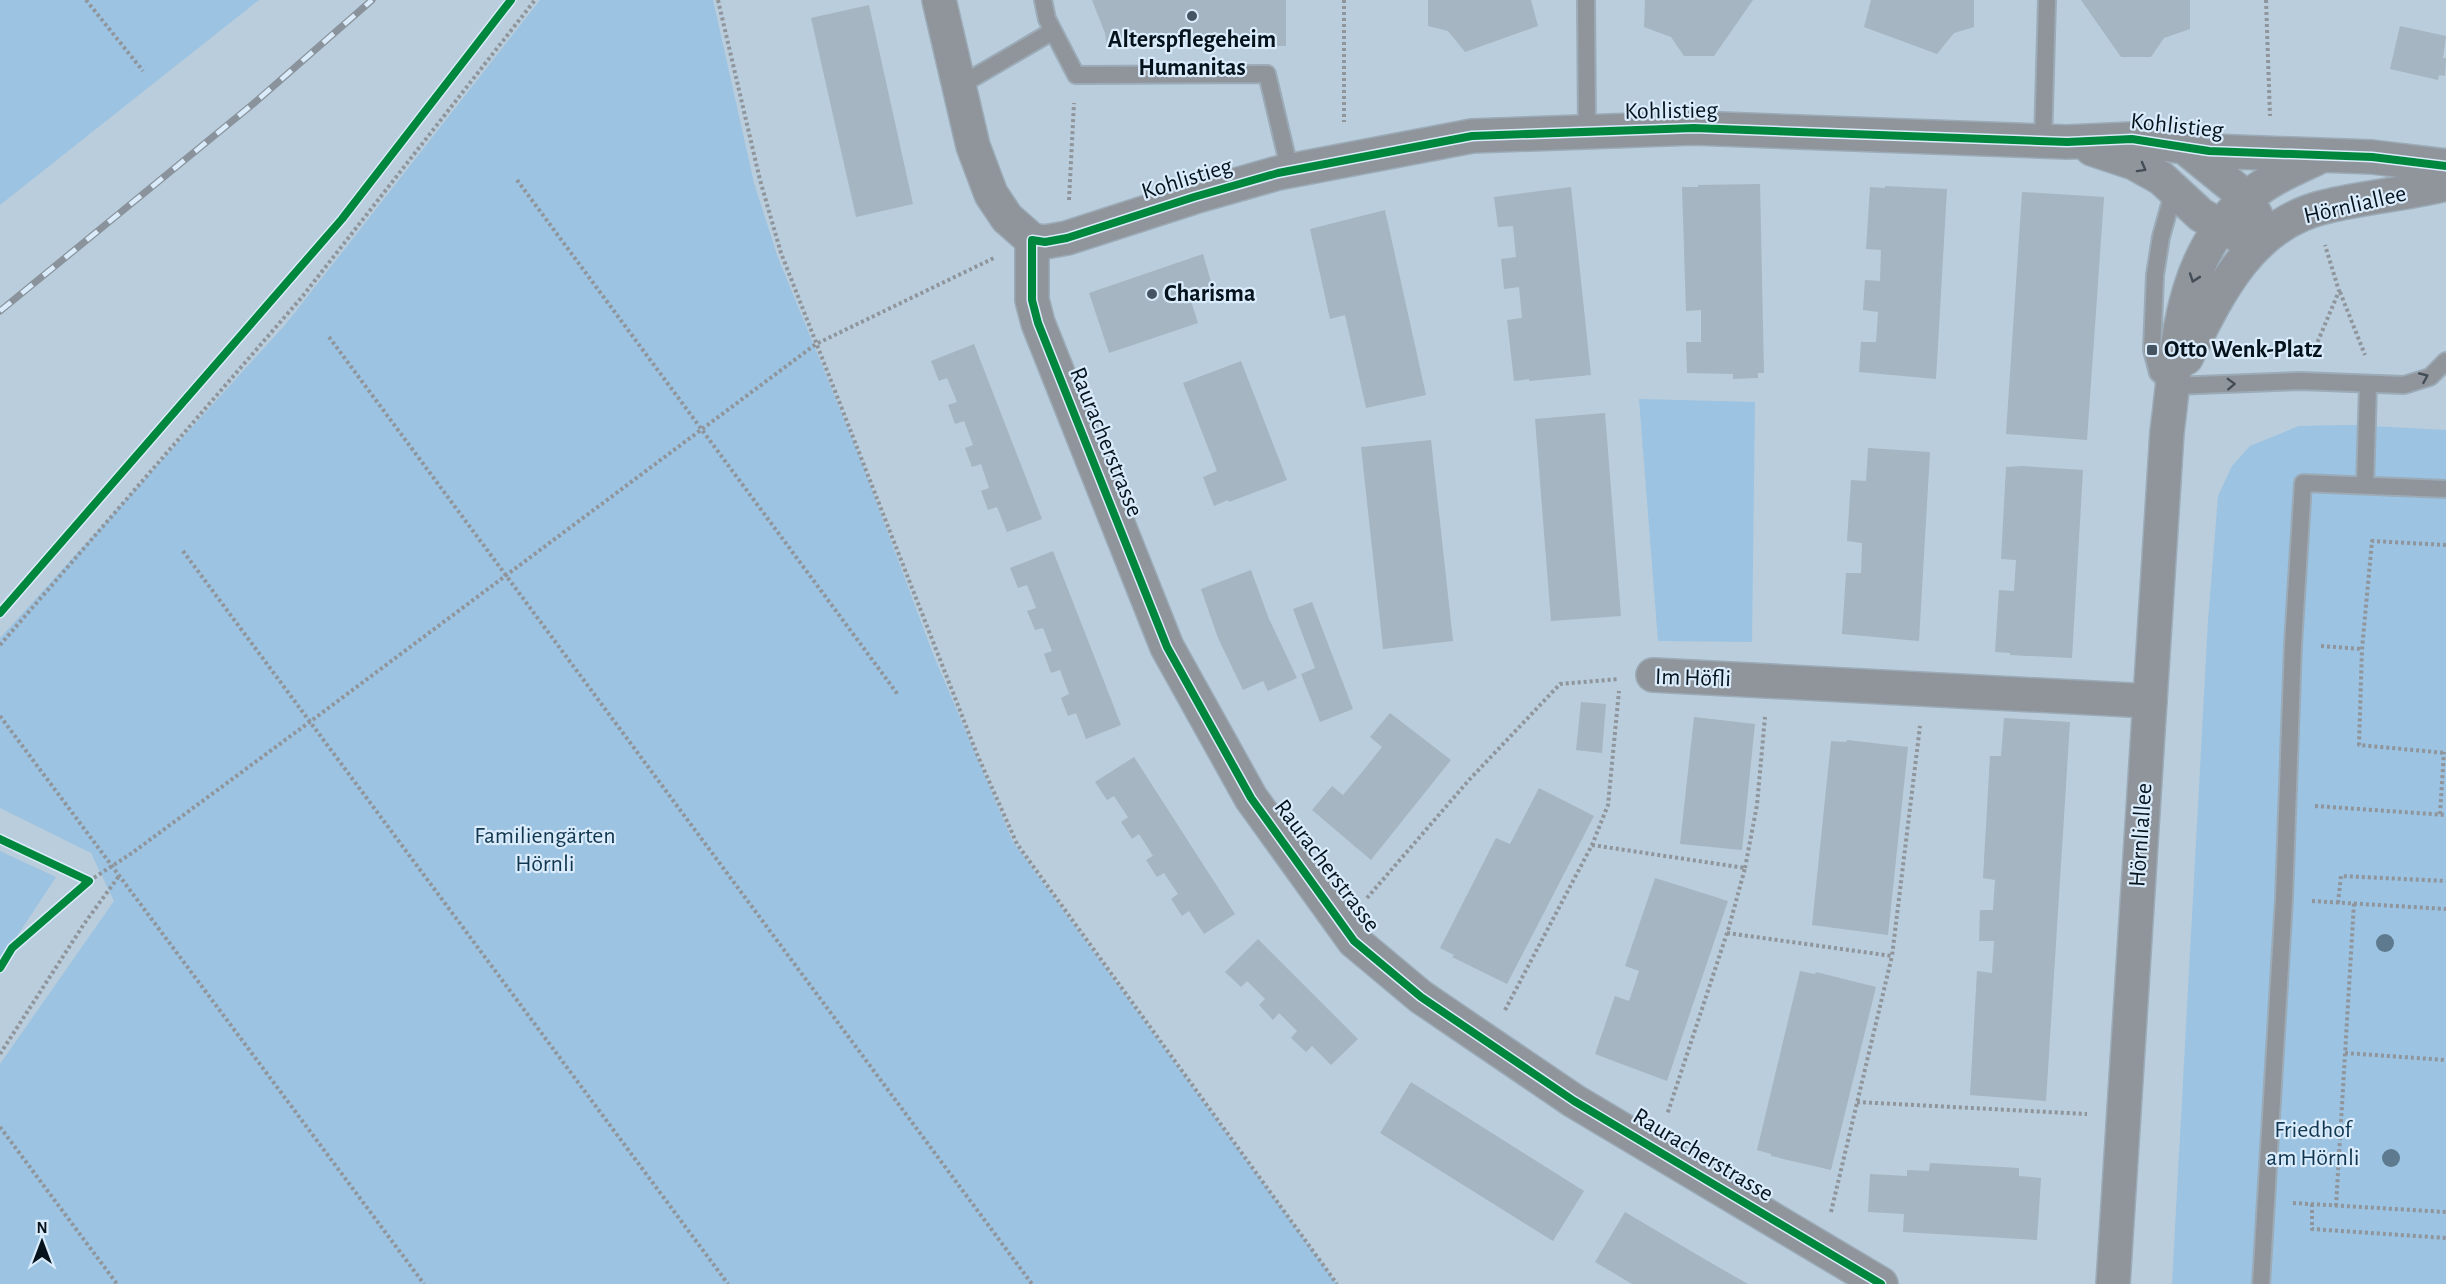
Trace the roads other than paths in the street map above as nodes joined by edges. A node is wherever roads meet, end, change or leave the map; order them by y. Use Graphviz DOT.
graph roads {
  1 [pos="939,0"];
  2 [pos="1043,0"];
  3 [pos="1586,0"];
  4 [pos="2047,0"];
  5 [pos="1053,31"];
  6 [pos="959,86"];
  7 [pos="1587,133"];
  8 [pos="2055,142"];
  9 [pos="2183,146"];
  10 [pos="2323,155"];
  11 [pos="2446,166"];
  12 [pos="1290,171"];
  13 [pos="2446,184"];
  14 [pos="2174,190"];
  15 [pos="2247,198"];
  16 [pos="2221,227"];
  17 [pos="1032,240"];
  18 [pos="2262,240"];
  19 [pos="2446,361"];
  20 [pos="2372,385"];
  21 [pos="2173,386"];
  22 [pos="2365,485"];
  23 [pos="2446,489"];
  24 [pos="1653,675"];
  25 [pos="2150,701"];
  26 [pos="1881,1284"];
  27 [pos="2113,1284"];
  28 [pos="2261,1284"];
  1 -- 6 [label="street"];
  2 -- 5 [label="lane"];
  3 -- 7 [label="lane"];
  4 -- 8 [label="lane"];
  5 -- 6 [label="lane"];
  5 -- 12 [label="lane"];
  6 -- 17 [label="street"];
  7 -- 8 [label="street, Kohlistieg"];
  7 -- 12 [label="street, Kohlistieg"];
  8 -- 9 [label="street, Kohlistieg"];
  8 -- 14 [label="street, Kohlistieg, one-way"];
  9 -- 10 [label="street, Kohlistieg"];
  9 -- 15 [label="street, Kohlistieg"];
  10 -- 11 [label="street, Hörnliallee"];
  10 -- 15 [label="street, Hörnliallee"];
  12 -- 17 [label="street, Kohlistieg"];
  13 -- 18 [label="street, Hörnliallee"];
  14 -- 16 [label="street, Kohlistieg"];
  14 -- 21 [label="lane"];
  15 -- 16 [label="street, Hörnliallee"];
  15 -- 18 [label="street, Kohlistieg"];
  16 -- 18 [label="street, Kohlistieg"];
  16 -- 21 [label="street, Hörnliallee, one-way"];
  17 -- 26 [label="street, Rauracherstrasse"];
  18 -- 21 [label="street, Hörnliallee"];
  20 -- 19 [label="lane, one-way"];
  21 -- 20 [label="lane, one-way"];
  20 -- 22 [label="lane"];
  21 -- 25 [label="street, Hörnliallee"];
  22 -- 23 [label="lane"];
  22 -- 28 [label="lane"];
  24 -- 25 [label="street, Im Höfli"];
  25 -- 27 [label="street, Hörnliallee"];
}
